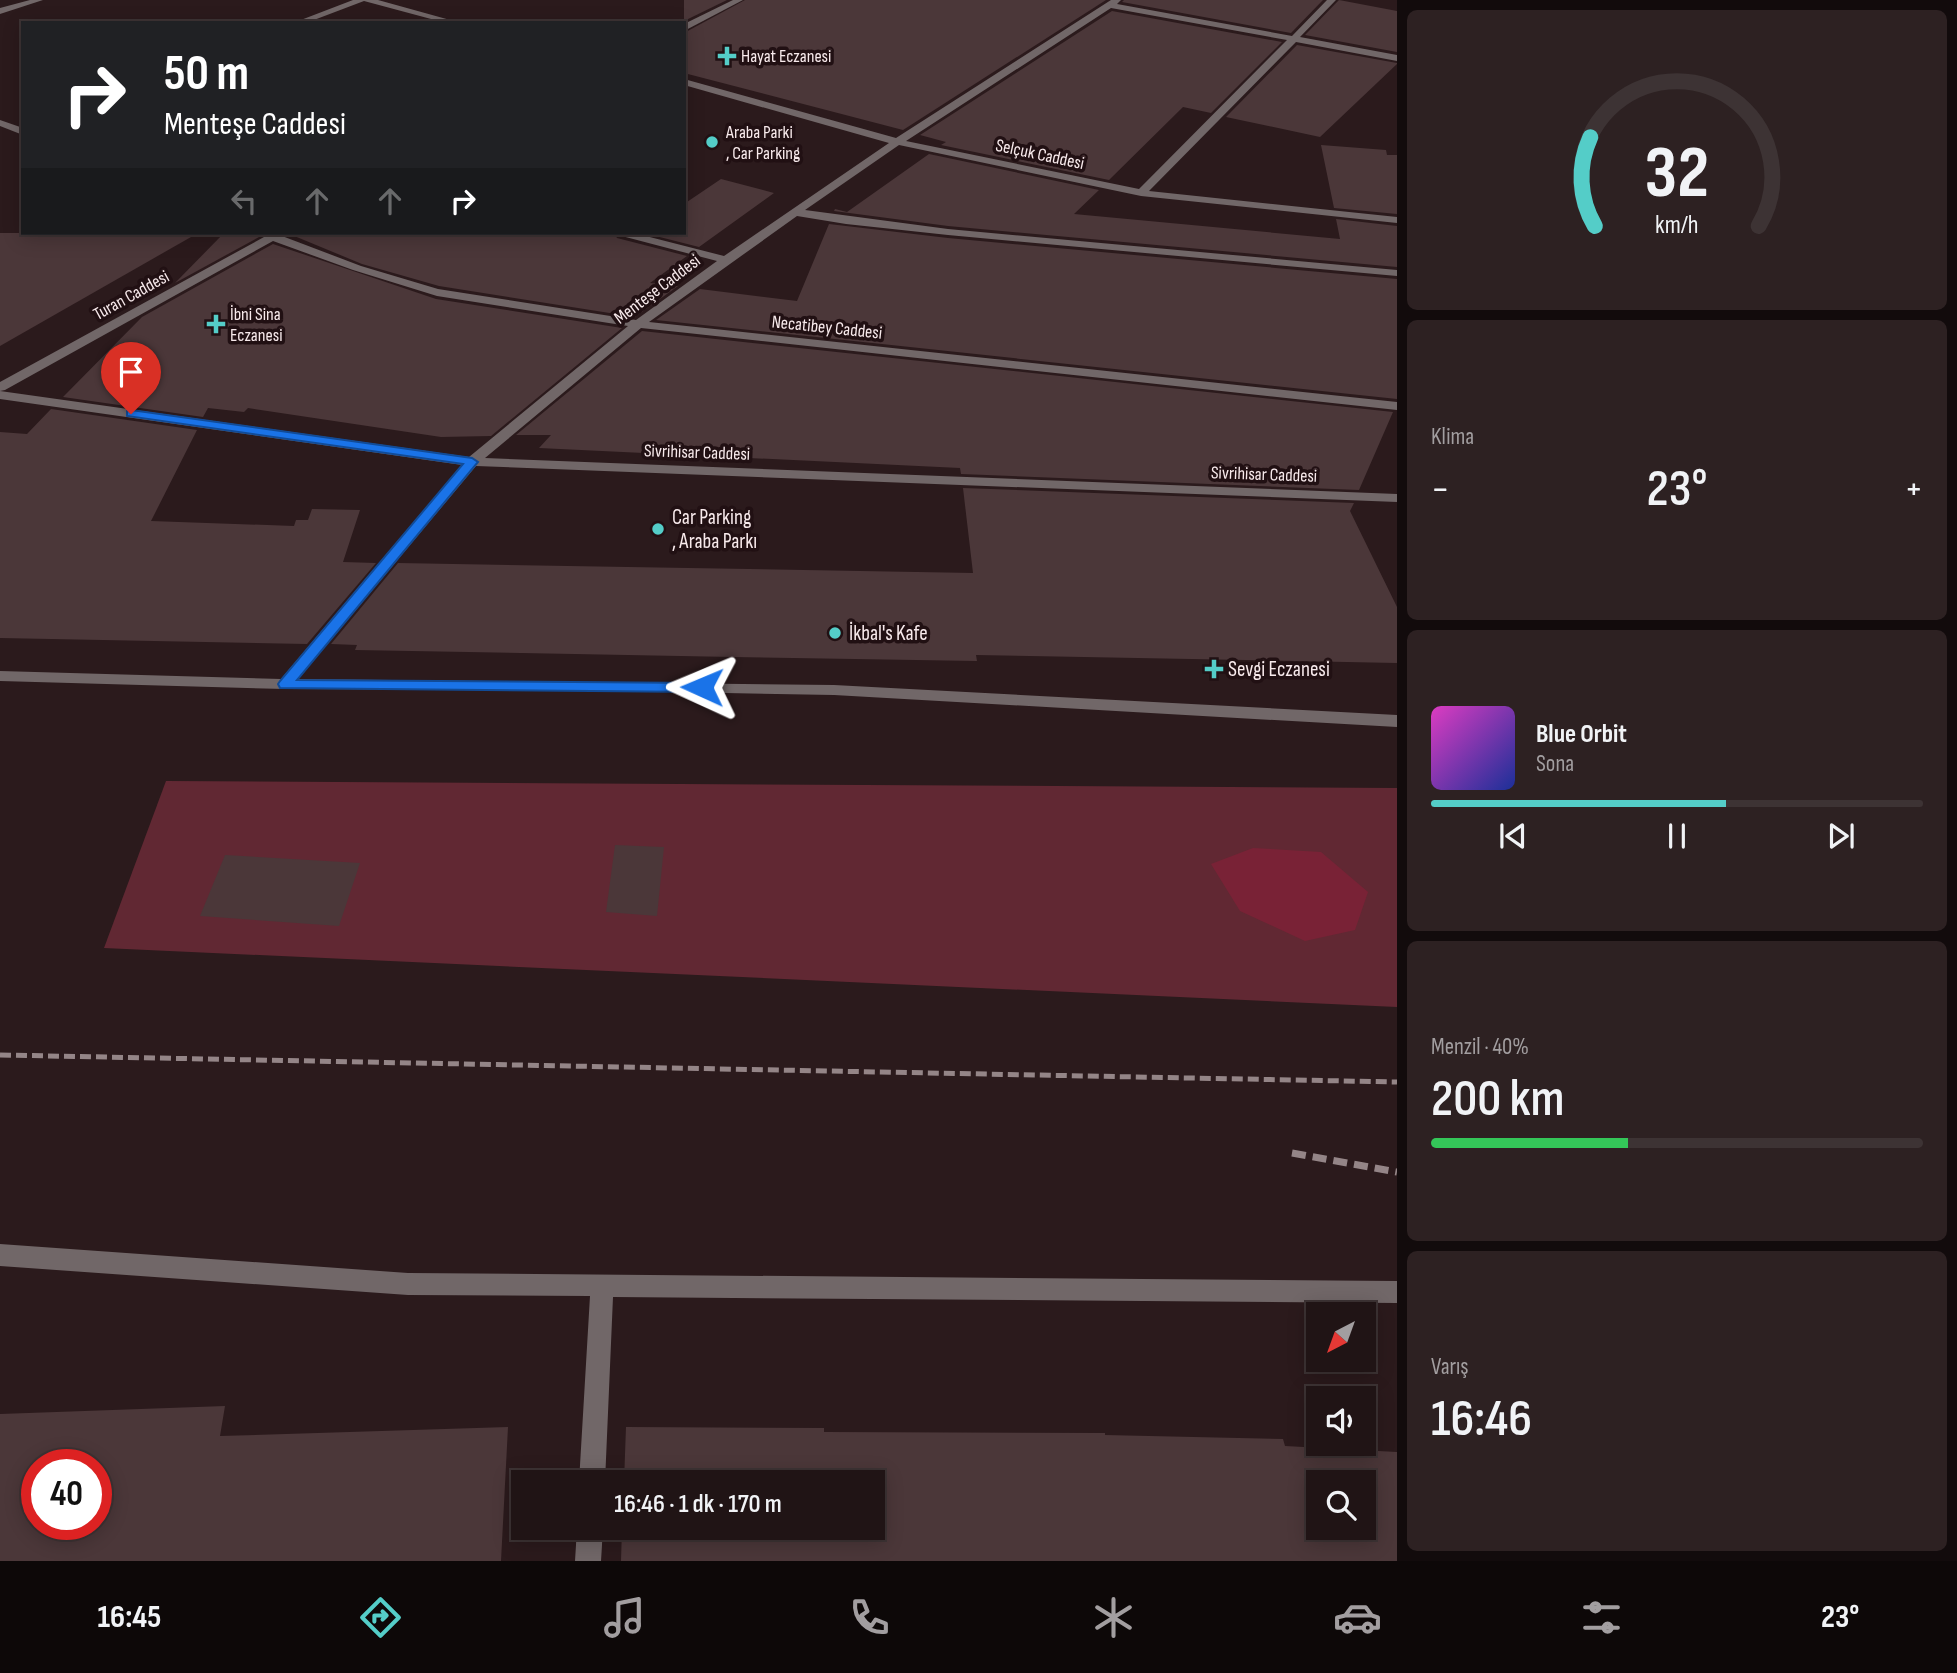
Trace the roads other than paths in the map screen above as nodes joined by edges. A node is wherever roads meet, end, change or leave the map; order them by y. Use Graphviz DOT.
graph roads {
  1 [pos="39,0"];
  2 [pos="361,0"];
  3 [pos="368,0"];
  4 [pos="739,0"];
  5 [pos="1332,0"];
  6 [pos="1114,3"];
  7 [pos="0,11"];
  8 [pos="303,21"];
  9 [pos="449,21"];
  10 [pos="686,27"];
  11 [pos="1292,38"];
  12 [pos="1397,58"];
  13 [pos="686,83"];
  14 [pos="21,121"];
  15 [pos="2,126"];
  16 [pos="21,131"];
  17 [pos="897,142"];
  18 [pos="1141,193"];
  19 [pos="795,212"];
  20 [pos="1397,220"];
  21 [pos="270,235"];
  22 [pos="274,235"];
  23 [pos="630,235"];
  24 [pos="726,260"];
  25 [pos="1397,273"];
  26 [pos="638,324"];
  27 [pos="0,387"];
  28 [pos="0,395"];
  29 [pos="1397,406"];
  30 [pos="472,462"];
  31 [pos="1397,498"];
  32 [pos="0,676"];
  33 [pos="285,684"];
  34 [pos="1397,721"];
  35 [pos="0,1255"];
  36 [pos="602,1284"];
  37 [pos="1397,1292"];
  38 [pos="593,1470"];
  39 [pos="589,1540"];
  40 [pos="588,1561"];
  1 -- 7 [label="street"];
  2 -- 8 [label="street"];
  3 -- 9 [label="street"];
  4 -- 10 [label="street"];
  5 -- 11 [label="street"];
  6 -- 11 [label="street"];
  6 -- 17 [label="street, Menteşe Caddesi"];
  11 -- 12 [label="street"];
  11 -- 18 [label="street"];
  13 -- 17 [label="street, Selçuk Caddesi"];
  14 -- 15 [label="street"];
  15 -- 16 [label="street"];
  17 -- 18 [label="street, Selçuk Caddesi"];
  17 -- 19 [label="street, Menteşe Caddesi"];
  18 -- 20 [label="street, Selçuk Caddesi"];
  19 -- 24 [label="street, Menteşe Caddesi"];
  19 -- 25 [label="street"];
  21 -- 27 [label="street, Turan Caddesi"];
  22 -- 26 [label="street, Necatibey Caddesi"];
  23 -- 24 [label="street"];
  24 -- 26 [label="street, Menteşe Caddesi"];
  26 -- 29 [label="street, Necatibey Caddesi"];
  26 -- 30 [label="street, Menteşe Caddesi"];
  28 -- 30 [label="street, Sivrihisar Caddesi"];
  30 -- 31 [label="street, Sivrihisar Caddesi"];
  30 -- 33 [label="street, Menteşe Caddesi"];
  32 -- 33 [label="street"];
  33 -- 34 [label="street"];
  35 -- 36 [label="street"];
  36 -- 37 [label="street"];
  36 -- 38 [label="street"];
  39 -- 40 [label="street"];
}
